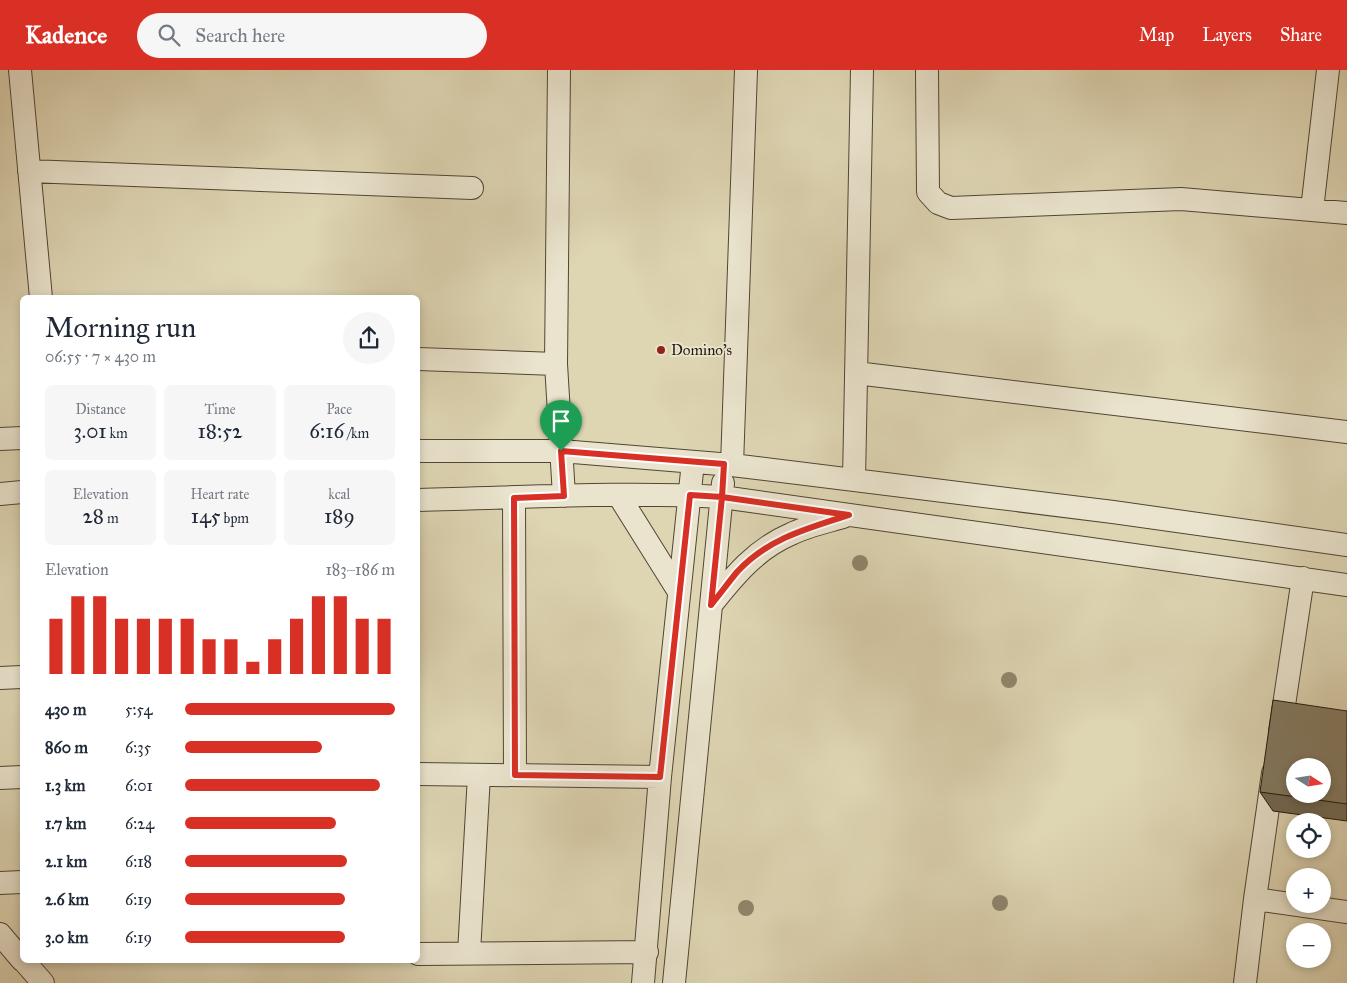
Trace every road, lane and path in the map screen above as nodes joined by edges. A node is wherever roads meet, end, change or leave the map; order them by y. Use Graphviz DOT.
graph roads {
  1 [pos="20,70"];
  2 [pos="559,70"];
  3 [pos="746,70"];
  4 [pos="862,70"];
  5 [pos="927,70"];
  6 [pos="1328,70"];
  7 [pos="29,171"];
  8 [pos="472,188"];
  9 [pos="1312,210"];
  10 [pos="1347,213"];
  11 [pos="41,295"];
  12 [pos="420,358"];
  13 [pos="556,364"];
  14 [pos="856,373"];
  15 [pos="1347,432"];
  16 [pos="20,438"];
  17 [pos="0,439"];
  18 [pos="420,451"];
  19 [pos="561,451"];
  20 [pos="693,462"];
  21 [pos="728,465"];
  22 [pos="854,480"];
  23 [pos="20,492"];
  24 [pos="0,494"];
  25 [pos="690,495"];
  26 [pos="564,496"];
  27 [pos="619,496"];
  28 [pos="722,497"];
  29 [pos="514,498"];
  30 [pos="420,500"];
  31 [pos="849,515"];
  32 [pos="1347,545"];
  33 [pos="1303,578"];
  34 [pos="1347,585"];
  35 [pos="679,592"];
  36 [pos="711,605"];
  37 [pos="20,677"];
  38 [pos="0,678"];
  39 [pos="420,774"];
  40 [pos="479,775"];
  41 [pos="515,775"];
  42 [pos="20,777"];
  43 [pos="660,777"];
  44 [pos="0,778"];
  45 [pos="20,882"];
  46 [pos="0,883"];
  47 [pos="1255,899"];
  48 [pos="1347,912"];
  49 [pos="0,934"];
  50 [pos="647,952"];
  51 [pos="469,953"];
  52 [pos="420,954"];
  53 [pos="20,957"];
  54 [pos="26,963"];
  55 [pos="43,983"];
  56 [pos="643,983"];
  57 [pos="674,983"];
  58 [pos="1245,983"];
  1 -- 7 [label="street"];
  2 -- 13 [label="street"];
  3 -- 21 [label="street"];
  4 -- 14 [label="street"];
  5 -- 9 [label="street"];
  6 -- 9 [label="street"];
  7 -- 8 [label="street"];
  7 -- 11 [label="street"];
  9 -- 10 [label="street"];
  12 -- 13 [label="street"];
  13 -- 19 [label="street"];
  14 -- 15 [label="street"];
  14 -- 22 [label="street"];
  16 -- 17 [label="street"];
  18 -- 19 [label="street"];
  19 -- 20 [label="street"];
  19 -- 26 [label="street"];
  20 -- 21 [label="street"];
  20 -- 25 [label="street"];
  21 -- 22 [label="street"];
  21 -- 28 [label="street"];
  22 -- 32 [label="street"];
  23 -- 24 [label="street"];
  25 -- 27 [label="street"];
  25 -- 28 [label="street"];
  25 -- 35 [label="street"];
  26 -- 27 [label="street"];
  26 -- 29 [label="street"];
  27 -- 35 [label="street"];
  28 -- 31 [label="street"];
  28 -- 36 [label="street"];
  29 -- 30 [label="street"];
  29 -- 41 [label="street"];
  31 -- 33 [label="street"];
  31 -- 36 [label="street"];
  33 -- 34 [label="street"];
  33 -- 47 [label="street"];
  35 -- 43 [label="street"];
  36 -- 57 [label="street"];
  37 -- 38 [label="street"];
  39 -- 40 [label="street"];
  40 -- 41 [label="street"];
  40 -- 51 [label="street"];
  41 -- 43 [label="street"];
  42 -- 44 [label="street"];
  43 -- 50 [label="street"];
  45 -- 46 [label="street"];
  47 -- 48 [label="street"];
  47 -- 58 [label="street"];
  49 -- 53 [label="street"];
  50 -- 51 [label="street"];
  50 -- 56 [label="street"];
  51 -- 52 [label="street"];
  54 -- 55 [label="street"];
}
